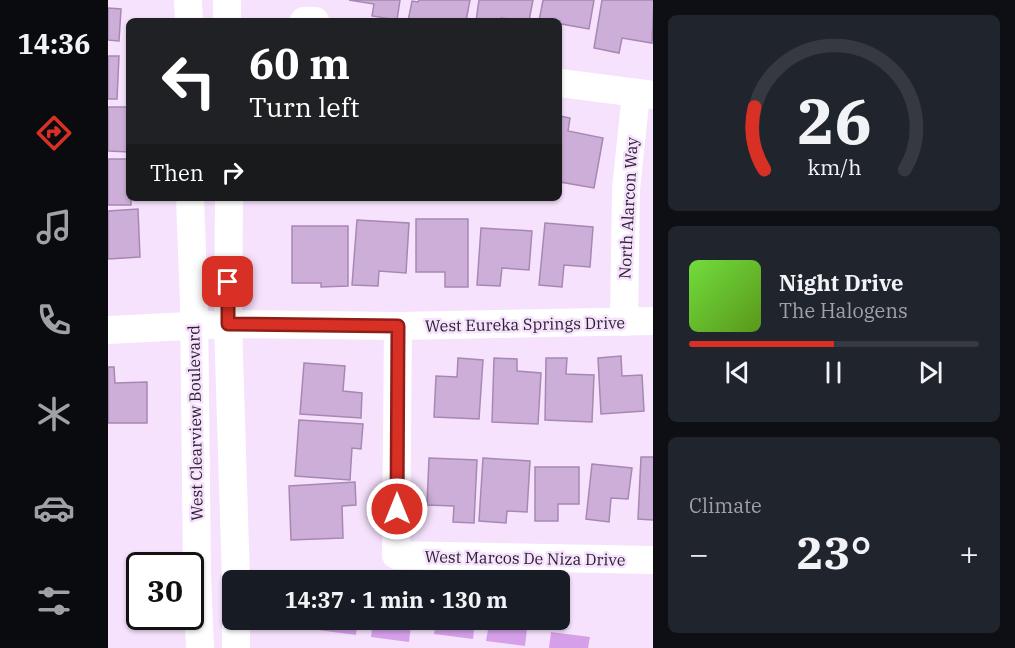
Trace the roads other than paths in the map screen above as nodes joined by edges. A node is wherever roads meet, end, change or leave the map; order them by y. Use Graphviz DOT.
graph roads {
  1 [pos="188,0"];
  2 [pos="227,0"];
  3 [pos="189,18"];
  4 [pos="227,18"];
  5 [pos="562,83"];
  6 [pos="645,94"];
  7 [pos="190,201"];
  8 [pos="229,201"];
  9 [pos="653,321"];
  10 [pos="624,322"];
  11 [pos="228,324"];
  12 [pos="194,326"];
  13 [pos="398,326"];
  14 [pos="108,330"];
  15 [pos="653,560"];
  16 [pos="236,570"];
  17 [pos="236,630"];
  18 [pos="200,648"];
  19 [pos="236,648"];
  1 -- 3 [label="street"];
  2 -- 4 [label="street"];
  5 -- 6 [label="street"];
  6 -- 10 [label="street, North Alarcon Way"];
  7 -- 12 [label="street, West Clearview Boulevard"];
  8 -- 11 [label="street"];
  9 -- 10 [label="street, West Eureka Springs Drive"];
  10 -- 13 [label="street, West Eureka Springs Drive"];
  11 -- 12 [label="street, West Eureka Springs Drive"];
  11 -- 13 [label="street, West Eureka Springs Drive"];
  11 -- 16 [label="street"];
  12 -- 14 [label="street, West Eureka Springs Drive"];
  12 -- 18 [label="street, West Clearview Boulevard"];
  13 -- 15 [label="street, West Marcos De Niza Drive"];
  17 -- 19 [label="street"];
}
